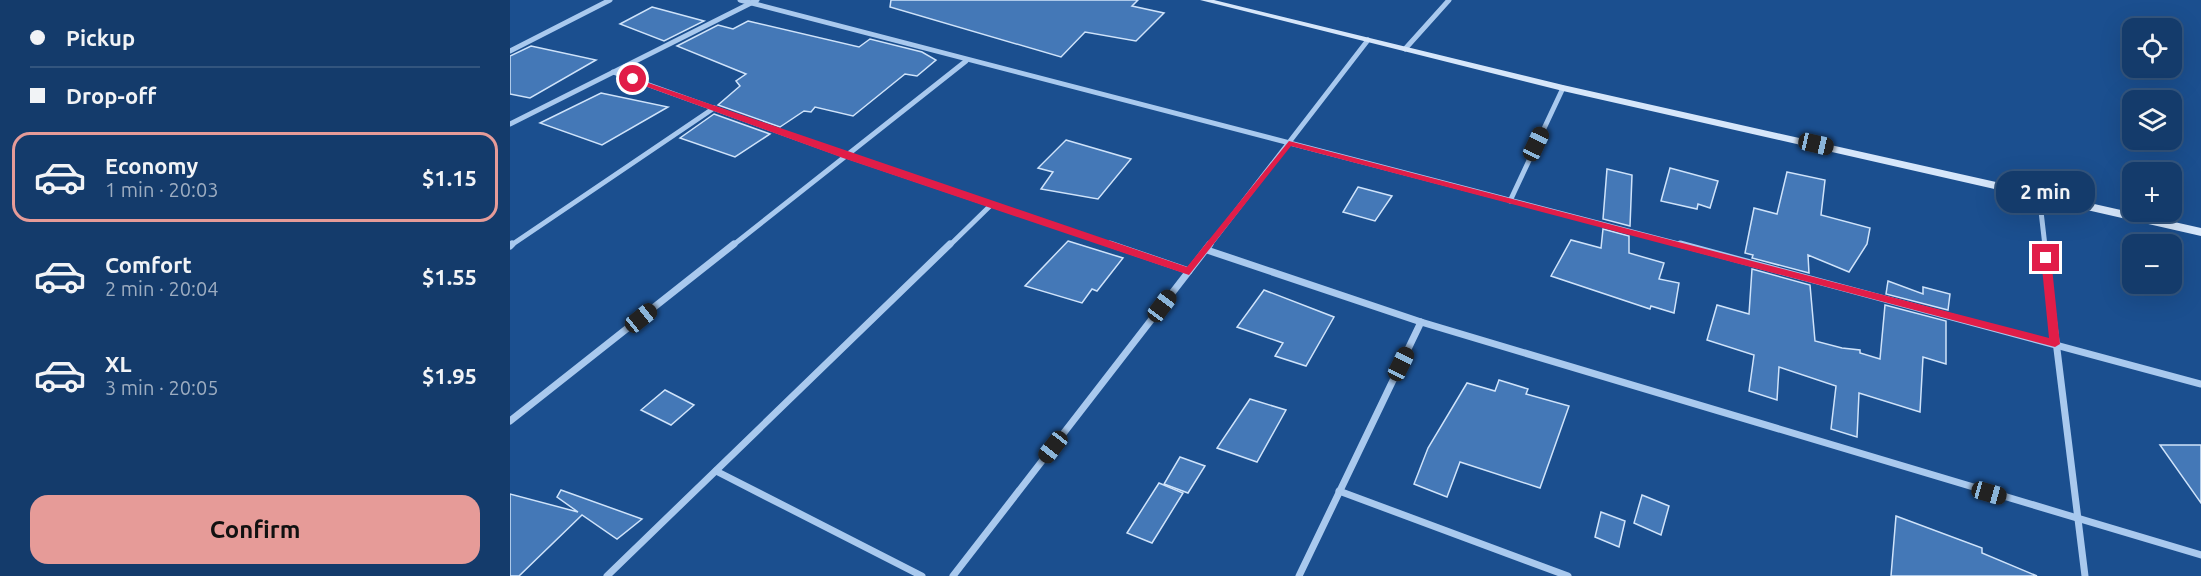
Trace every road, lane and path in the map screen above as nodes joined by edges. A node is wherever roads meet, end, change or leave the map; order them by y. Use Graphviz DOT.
graph roads {
  1 [pos="610,0"];
  2 [pos="740,0"];
  3 [pos="1204,0"];
  4 [pos="1449,0"];
  5 [pos="754,1"];
  6 [pos="1368,40"];
  7 [pos="1405,49"];
  8 [pos="510,51"];
  9 [pos="966,61"];
  10 [pos="613,72"];
  11 [pos="1563,88"];
  12 [pos="714,108"];
  13 [pos="510,124"];
  14 [pos="1289,143"];
  15 [pos="846,156"];
  16 [pos="2039,194"];
  17 [pos="1510,201"];
  18 [pos="991,205"];
  19 [pos="2201,232"];
  20 [pos="510,246"];
  21 [pos="1208,250"];
  22 [pos="1189,271"];
  23 [pos="1421,322"];
  24 [pos="2055,344"];
  25 [pos="2201,384"];
  26 [pos="510,421"];
  27 [pos="716,471"];
  28 [pos="1340,491"];
  29 [pos="2079,520"];
  30 [pos="2201,555"];
  31 [pos="607,576"];
  32 [pos="922,576"];
  33 [pos="953,576"];
  34 [pos="1299,576"];
  35 [pos="1568,576"];
  36 [pos="2085,576"];
  1 -- 8 [label="street"];
  2 -- 5 [label="street"];
  3 -- 6 [label="main road"];
  4 -- 7 [label="street"];
  5 -- 9 [label="street"];
  5 -- 10 [label="street"];
  6 -- 7 [label="main road"];
  6 -- 14 [label="street"];
  7 -- 11 [label="main road"];
  9 -- 14 [label="street"];
  9 -- 15 [label="street"];
  10 -- 12 [label="street"];
  10 -- 13 [label="street"];
  11 -- 16 [label="main road"];
  11 -- 17 [label="street"];
  12 -- 15 [label="street"];
  12 -- 20 [label="street"];
  14 -- 17 [label="street"];
  14 -- 21 [label="street"];
  15 -- 18 [label="street"];
  15 -- 26 [label="street"];
  16 -- 19 [label="main road"];
  16 -- 24 [label="street"];
  17 -- 24 [label="street"];
  18 -- 22 [label="street"];
  18 -- 27 [label="street"];
  21 -- 22 [label="street"];
  21 -- 23 [label="street"];
  22 -- 33 [label="street"];
  23 -- 28 [label="street"];
  23 -- 29 [label="street"];
  24 -- 25 [label="street"];
  24 -- 29 [label="street"];
  27 -- 31 [label="street"];
  27 -- 32 [label="street"];
  28 -- 34 [label="street"];
  28 -- 35 [label="street"];
  29 -- 30 [label="street"];
  29 -- 36 [label="street"];
}
